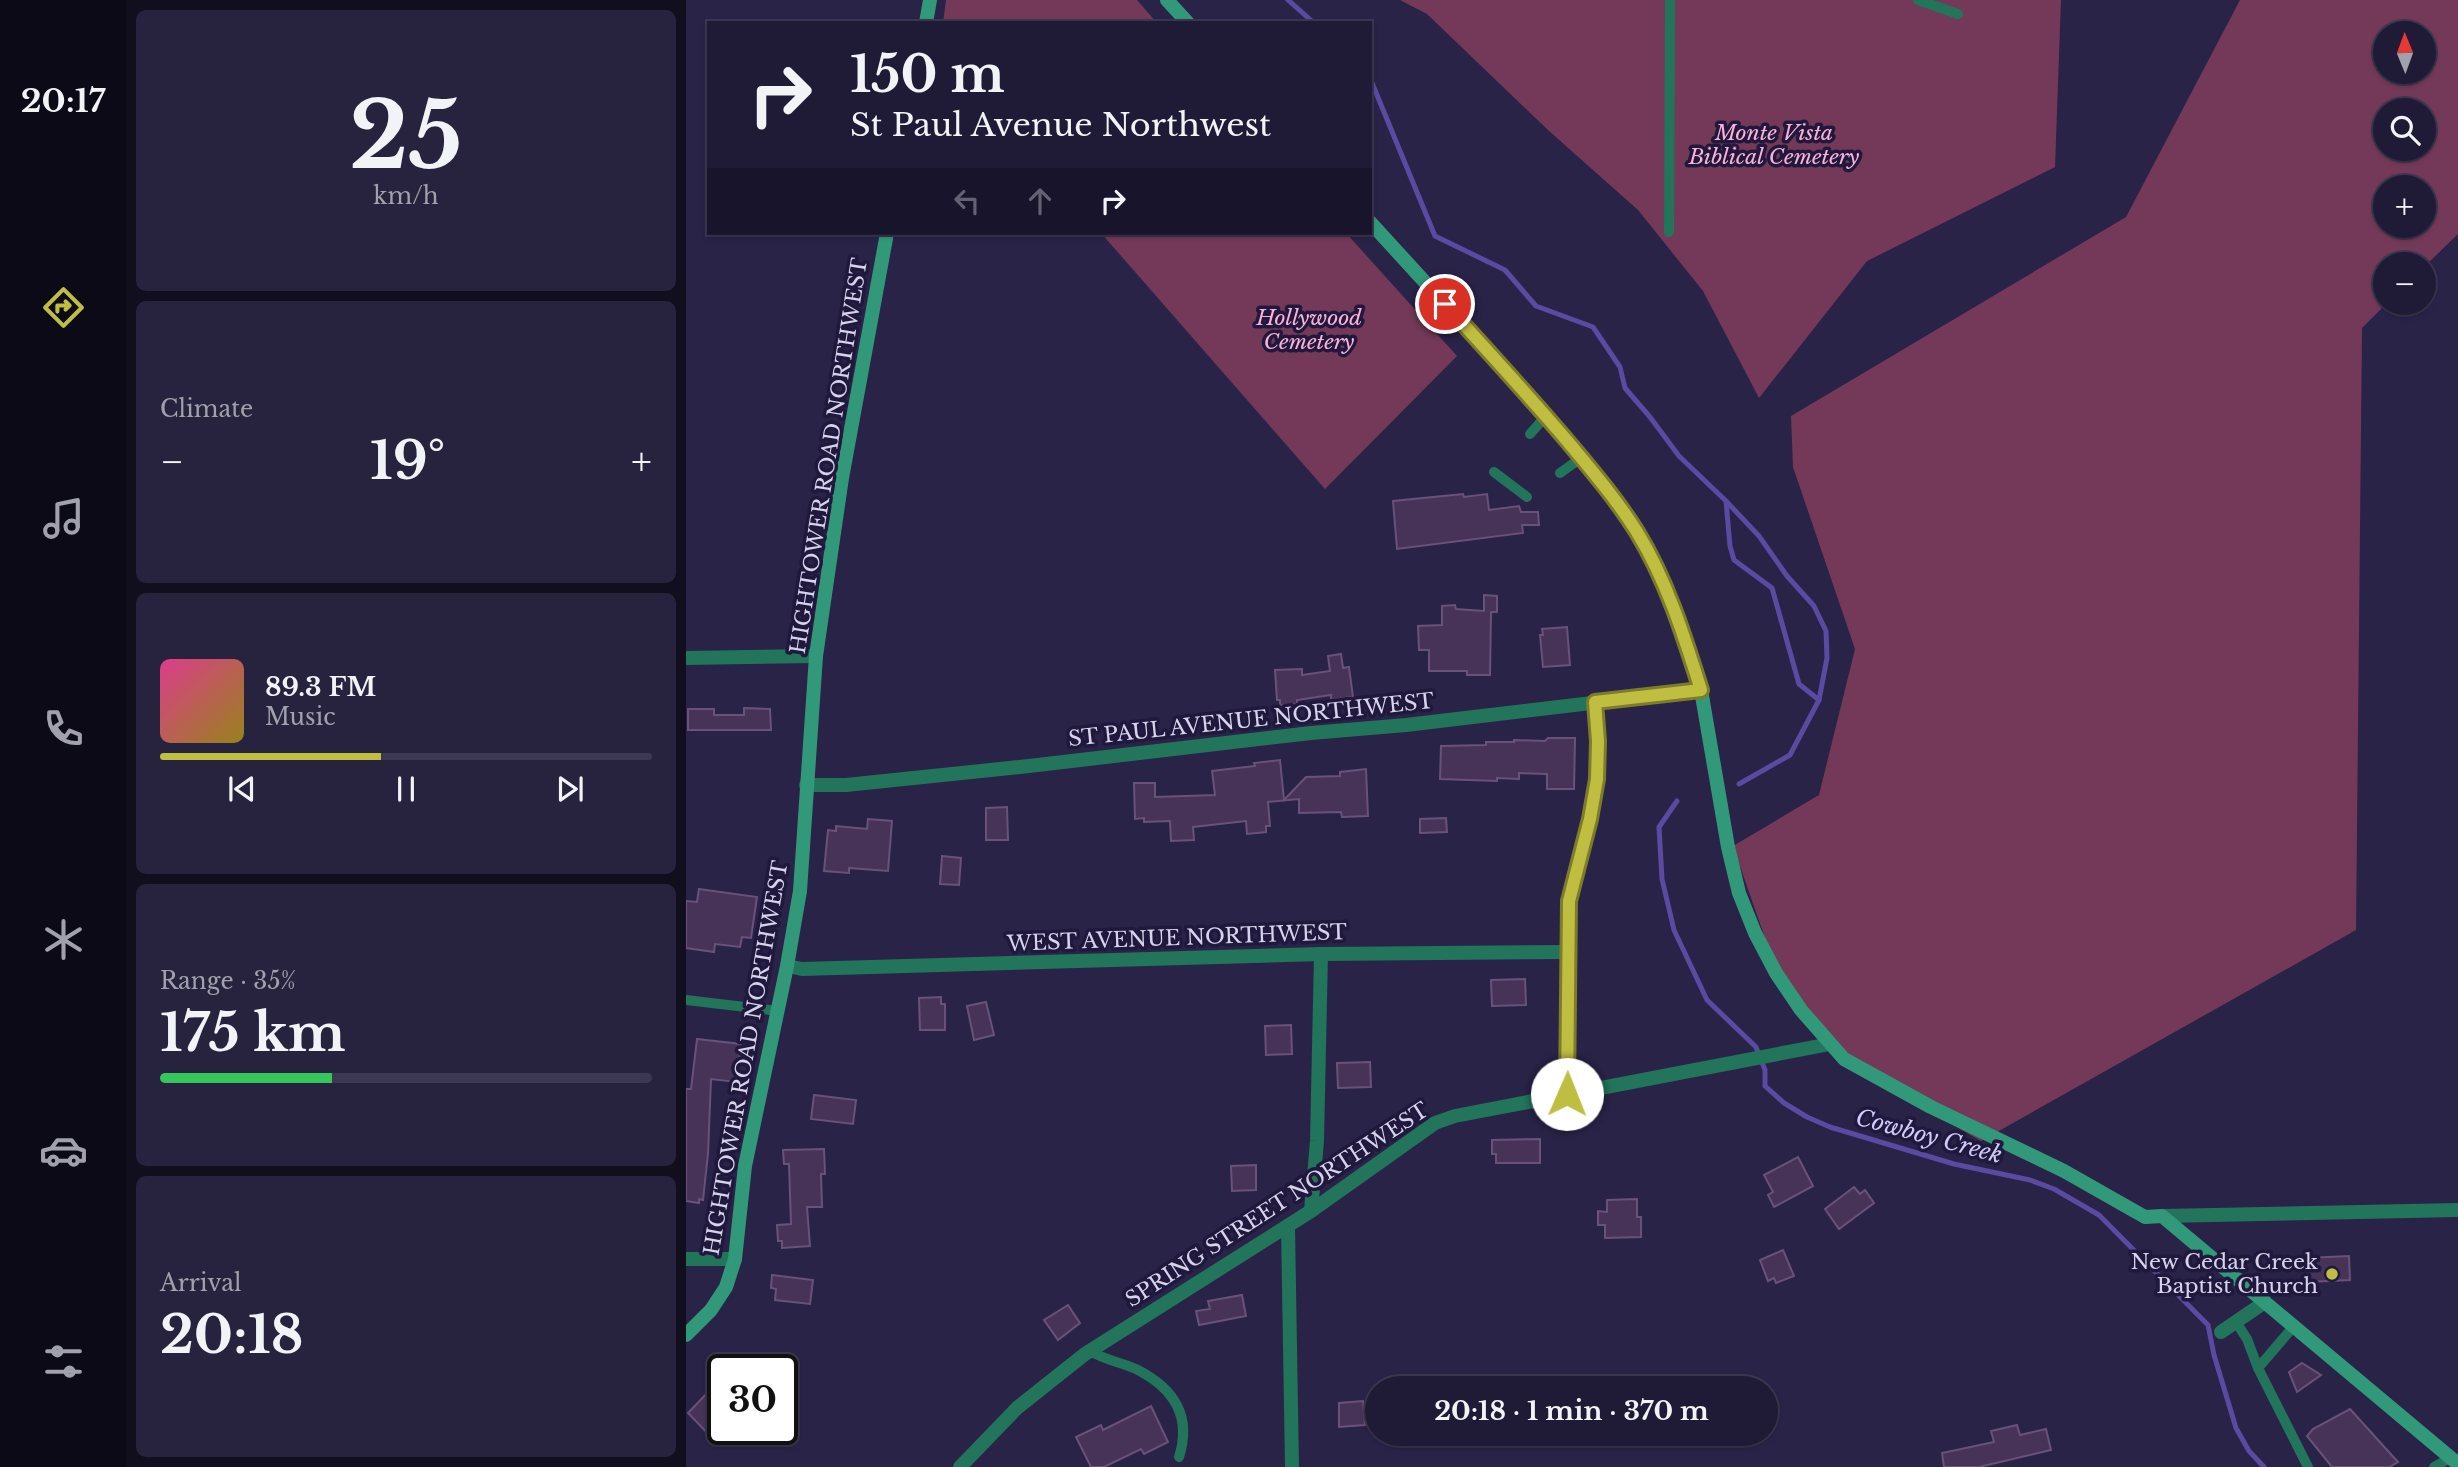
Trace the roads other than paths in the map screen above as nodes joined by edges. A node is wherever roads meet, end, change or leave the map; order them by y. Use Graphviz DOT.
graph roads {
  1 [pos="930,0"];
  2 [pos="1167,0"];
  3 [pos="1670,0"];
  4 [pos="1919,0"];
  5 [pos="1958,14"];
  6 [pos="926,21"];
  7 [pos="1186,21"];
  8 [pos="1372,224"];
  9 [pos="1669,232"];
  10 [pos="887,235"];
  11 [pos="1546,416"];
  12 [pos="1530,434"];
  13 [pos="1581,458"];
  14 [pos="1494,472"];
  15 [pos="1560,473"];
  16 [pos="1527,497"];
  17 [pos="816,656"];
  18 [pos="686,658"];
  19 [pos="1701,690"];
  20 [pos="1595,702"];
  21 [pos="806,785"];
  22 [pos="1568,952"];
  23 [pos="1321,954"];
  24 [pos="787,966"];
  25 [pos="686,1000"];
  26 [pos="778,1011"];
  27 [pos="1830,1044"];
  28 [pos="1567,1094"];
  29 [pos="2458,1210"];
  30 [pos="1311,1211"];
  31 [pos="2162,1216"];
  32 [pos="1287,1227"];
  33 [pos="686,1259"];
  34 [pos="735,1259"];
  35 [pos="2264,1302"];
  36 [pos="2236,1322"];
  37 [pos="2294,1326"];
  38 [pos="2221,1332"];
  39 [pos="686,1335"];
  40 [pos="1090,1351"];
  41 [pos="2258,1368"];
  42 [pos="1179,1457"];
  43 [pos="2454,1461"];
  44 [pos="960,1467"];
  45 [pos="1292,1467"];
  46 [pos="2308,1467"];
  47 [pos="2434,1467"];
  1 -- 6 [label="street"];
  2 -- 7 [label="street"];
  3 -- 9 [label="lane"];
  4 -- 5 [label="lane"];
  8 -- 11 [label="street"];
  10 -- 17 [label="street, HIGHTOWER ROAD NORTHWEST"];
  11 -- 12 [label="lane"];
  11 -- 13 [label="street"];
  13 -- 15 [label="lane"];
  13 -- 19 [label="street"];
  14 -- 16 [label="lane"];
  17 -- 18 [label="street"];
  17 -- 21 [label="street, HIGHTOWER ROAD NORTHWEST"];
  19 -- 20 [label="street, ST PAUL AVENUE NORTHWEST"];
  19 -- 27 [label="street"];
  20 -- 21 [label="street, ST PAUL AVENUE NORTHWEST"];
  20 -- 22 [label="street"];
  21 -- 24 [label="street, HIGHTOWER ROAD NORTHWEST"];
  22 -- 23 [label="street, WEST AVENUE NORTHWEST"];
  22 -- 28 [label="street"];
  23 -- 24 [label="street, WEST AVENUE NORTHWEST"];
  23 -- 30 [label="street"];
  24 -- 26 [label="street, HIGHTOWER ROAD NORTHWEST"];
  25 -- 26 [label="lane"];
  26 -- 34 [label="street, HIGHTOWER ROAD NORTHWEST"];
  27 -- 28 [label="street, SPRING STREET NORTHWEST"];
  27 -- 31 [label="street"];
  28 -- 30 [label="street, SPRING STREET NORTHWEST"];
  29 -- 31 [label="street"];
  30 -- 32 [label="street, SPRING STREET NORTHWEST"];
  31 -- 35 [label="street"];
  32 -- 40 [label="street, SPRING STREET NORTHWEST"];
  32 -- 45 [label="street"];
  33 -- 34 [label="street"];
  34 -- 39 [label="street, HIGHTOWER ROAD NORTHWEST"];
  35 -- 36 [label="street"];
  35 -- 37 [label="street"];
  36 -- 38 [label="street"];
  36 -- 41 [label="lane"];
  37 -- 41 [label="lane"];
  37 -- 43 [label="street"];
  40 -- 42 [label="lane"];
  40 -- 44 [label="street, SPRING STREET NORTHWEST"];
  41 -- 46 [label="lane"];
  43 -- 47 [label="lane"];
}
